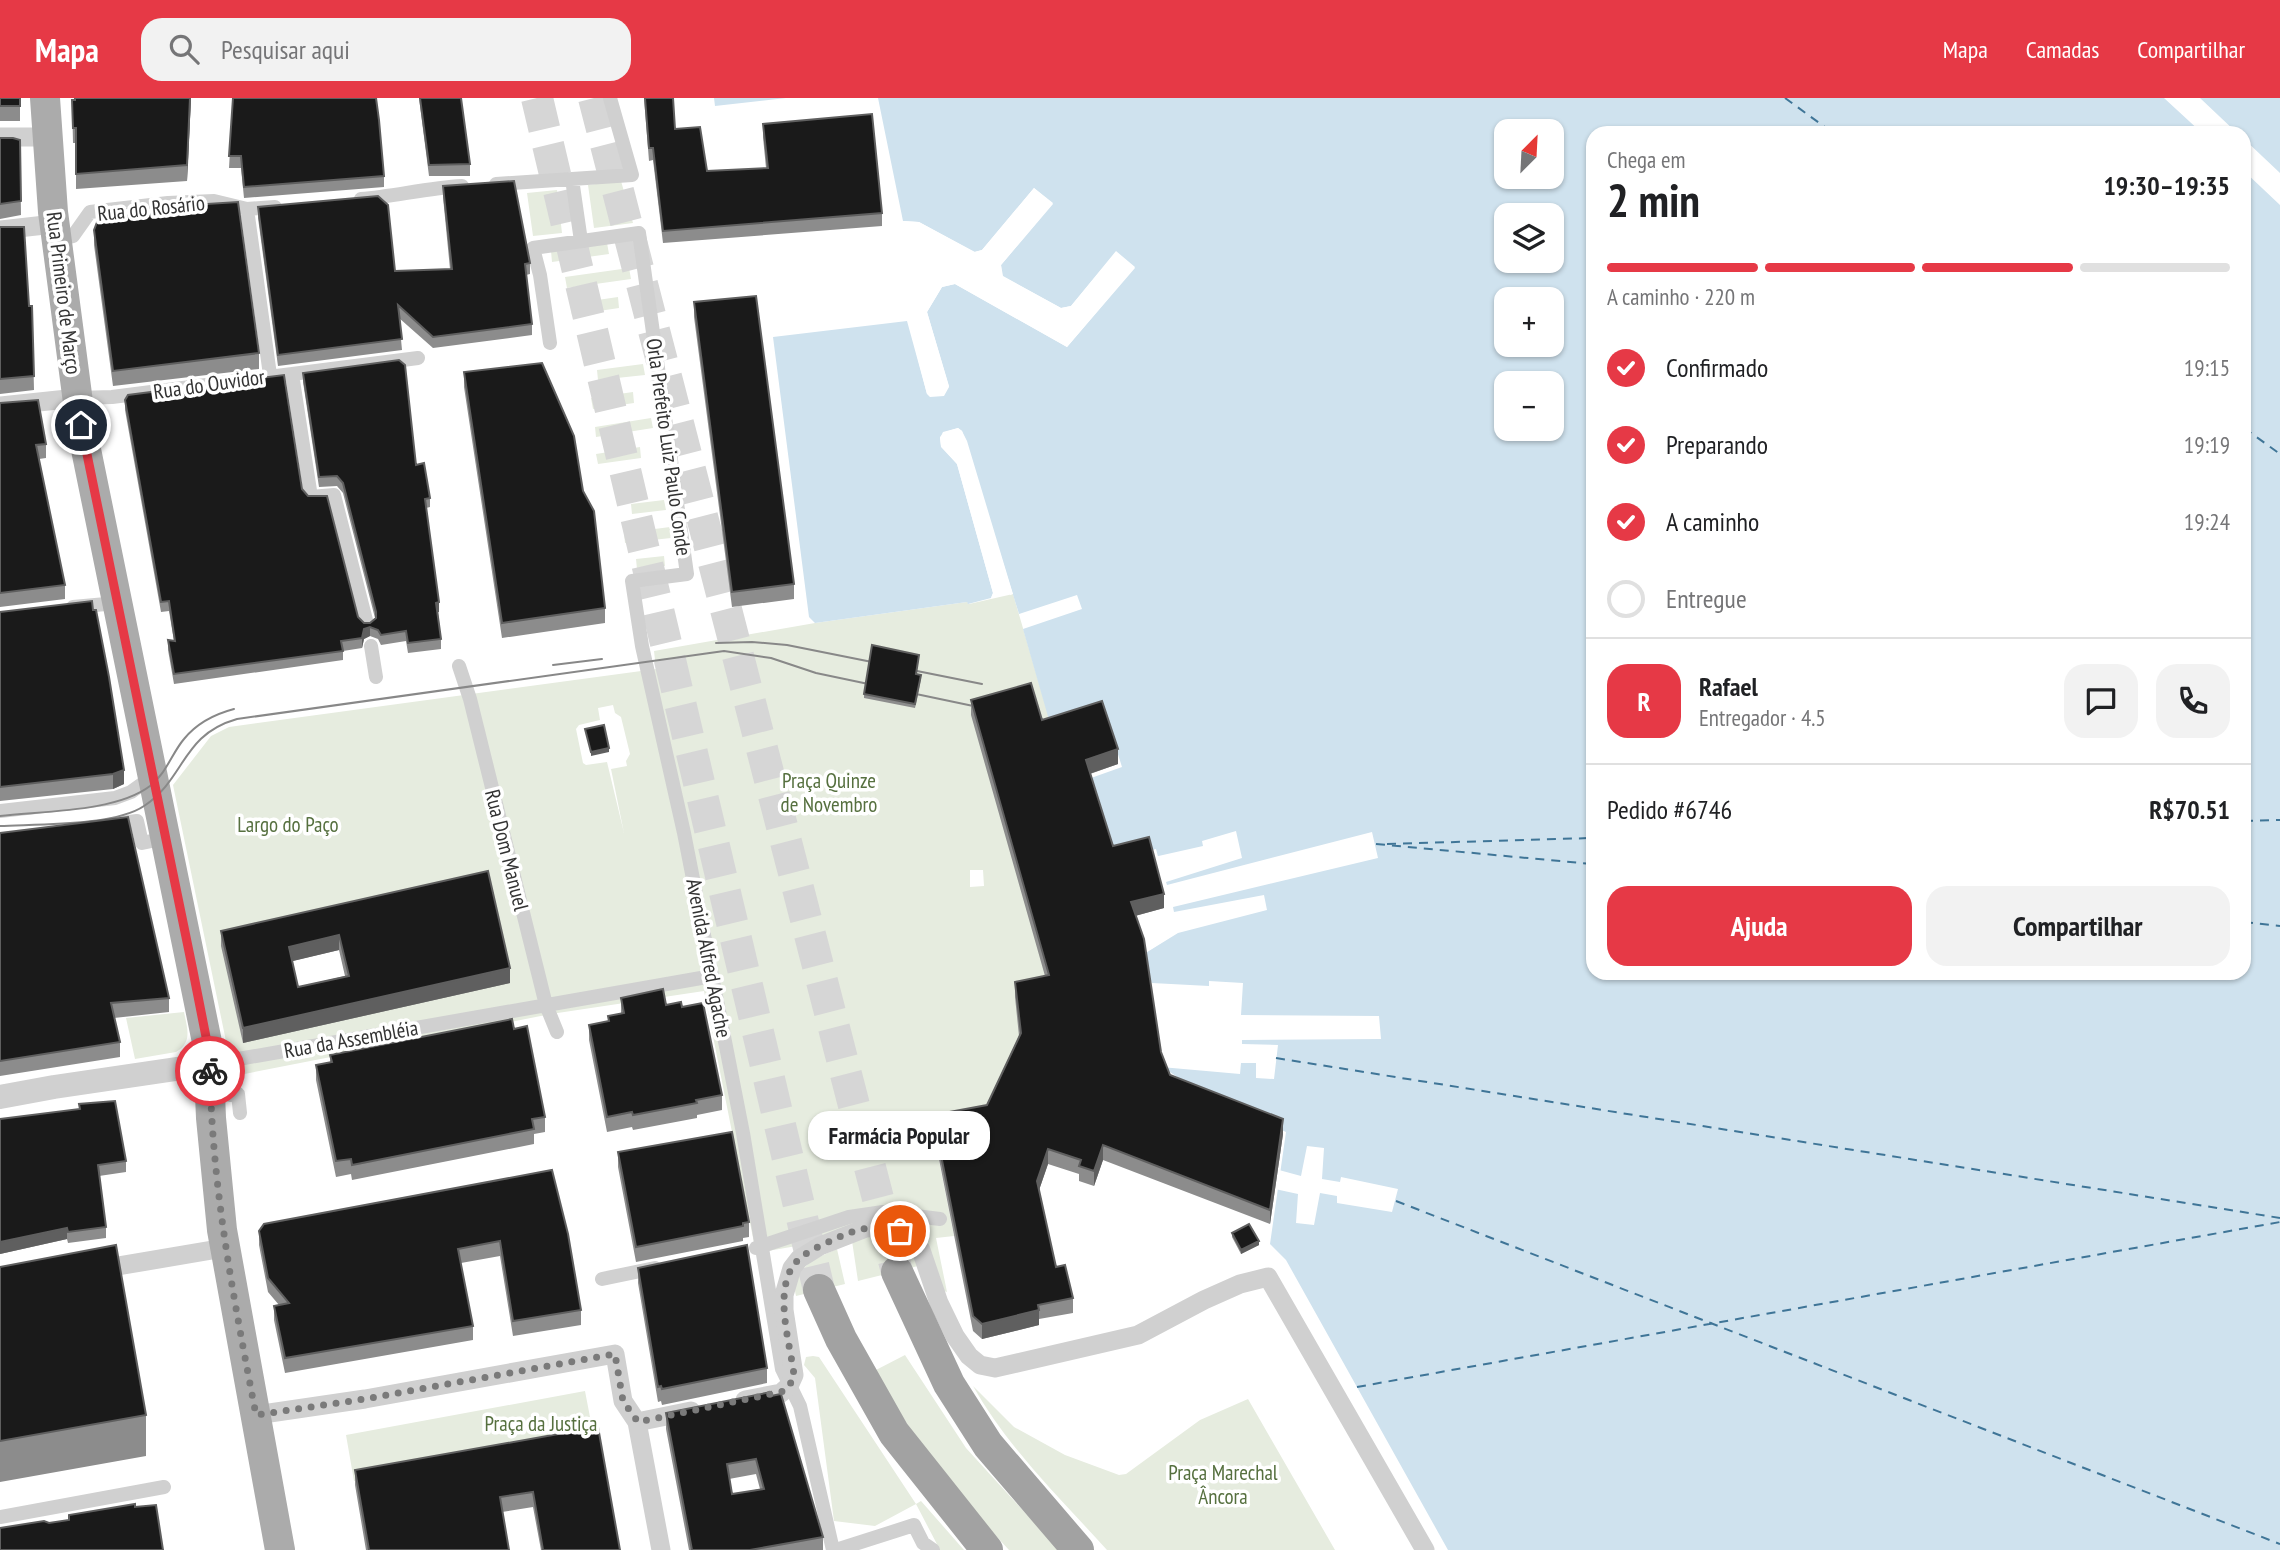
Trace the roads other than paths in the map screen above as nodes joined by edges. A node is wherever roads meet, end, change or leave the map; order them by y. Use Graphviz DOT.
graph roads {
  1 [pos="45,98"];
  2 [pos="610,98"];
  3 [pos="0,137"];
  4 [pos="47,137"];
  5 [pos="572,179"];
  6 [pos="343,201"];
  7 [pos="288,206"];
  8 [pos="247,209"];
  9 [pos="0,230"];
  10 [pos="55,232"];
  11 [pos="581,241"];
  12 [pos="550,343"];
  13 [pos="418,358"];
  14 [pos="292,374"];
  15 [pos="271,376"];
  16 [pos="77,398"];
  17 [pos="0,406"];
  18 [pos="117,603"];
  19 [pos="65,608"];
  20 [pos="367,624"];
  21 [pos="371,646"];
  22 [pos="459,666"];
  23 [pos="647,671"];
  24 [pos="376,677"];
  25 [pos="152,777"];
  26 [pos="0,811"];
  27 [pos="96,826"];
  28 [pos="166,838"];
  29 [pos="706,977"];
  30 [pos="546,1005"];
  31 [pos="557,1032"];
  32 [pos="210,1064"];
  33 [pos="230,1095"];
  34 [pos="0,1097"];
  35 [pos="240,1113"];
  36 [pos="940,1219"];
  37 [pos="223,1239"];
  38 [pos="751,1249"];
  39 [pos="670,1265"];
  40 [pos="897,1272"];
  41 [pos="78,1273"];
  42 [pos="602,1279"];
  43 [pos="819,1290"];
  44 [pos="789,1387"];
  45 [pos="730,1403"];
  46 [pos="704,1409"];
  47 [pos="256,1415"];
  48 [pos="638,1422"];
  49 [pos="164,1487"];
  50 [pos="0,1517"];
  51 [pos="280,1550"];
  52 [pos="661,1550"];
  53 [pos="835,1550"];
  54 [pos="933,1550"];
  55 [pos="986,1550"];
  56 [pos="1078,1550"];
  57 [pos="1425,1550"];
  1 -- 4 [label="main road, Rua Primeiro de Março"];
  2 -- 5 [label="street"];
  3 -- 4 [label="street"];
  4 -- 10 [label="main road, Rua Primeiro de Março"];
  5 -- 6 [label="street"];
  5 -- 11 [label="street"];
  7 -- 8 [label="street, Rua do Rosário"];
  8 -- 10 [label="street, Rua do Rosário"];
  8 -- 15 [label="street"];
  9 -- 10 [label="street, Rua do Rosário"];
  10 -- 16 [label="main road, Rua Primeiro de Março"];
  11 -- 12 [label="street, Orla Prefeito Luiz Paulo Conde"];
  11 -- 23 [label="street, Orla Prefeito Luiz Paulo Conde"];
  13 -- 14 [label="street, Rua do Ouvidor"];
  14 -- 15 [label="street, Rua do Ouvidor"];
  14 -- 20 [label="street"];
  15 -- 16 [label="street, Rua do Ouvidor"];
  16 -- 17 [label="street, Rua do Ouvidor"];
  16 -- 18 [label="main road, Rua Primeiro de Março"];
  18 -- 19 [label="street"];
  18 -- 25 [label="main road, Rua Primeiro de Março"];
  21 -- 24 [label="street"];
  22 -- 30 [label="street, Rua Dom Manuel"];
  23 -- 29 [label="street, Avenida Alfred Agache"];
  25 -- 26 [label="street"];
  25 -- 28 [label="main road, Rua Primeiro de Março"];
  27 -- 28 [label="street"];
  28 -- 32 [label="main road, Rua Primeiro de Março"];
  29 -- 30 [label="street, Rua da Assembléia"];
  29 -- 38 [label="street, Avenida Alfred Agache"];
  30 -- 31 [label="street, Rua Dom Manuel"];
  30 -- 32 [label="street, Rua da Assembléia"];
  32 -- 34 [label="street, Rua da Assembléia"];
  32 -- 37 [label="main road, Rua Primeiro de Março"];
  33 -- 35 [label="street"];
  36 -- 38 [label="street"];
  37 -- 41 [label="street"];
  37 -- 47 [label="main road, Rua Primeiro de Março"];
  38 -- 44 [label="street, Avenida Alfred Agache"];
  39 -- 42 [label="street"];
  40 -- 56 [label="highway"];
  43 -- 55 [label="highway"];
  44 -- 45 [label="street"];
  44 -- 53 [label="street, Avenida Alfred Agache"];
  44 -- 57 [label="street"];
  46 -- 48 [label="street"];
  47 -- 48 [label="street"];
  47 -- 51 [label="main road, Rua Primeiro de Março"];
  48 -- 52 [label="street"];
  49 -- 50 [label="street"];
  53 -- 54 [label="street, Avenida Alfred Agache"];
}
